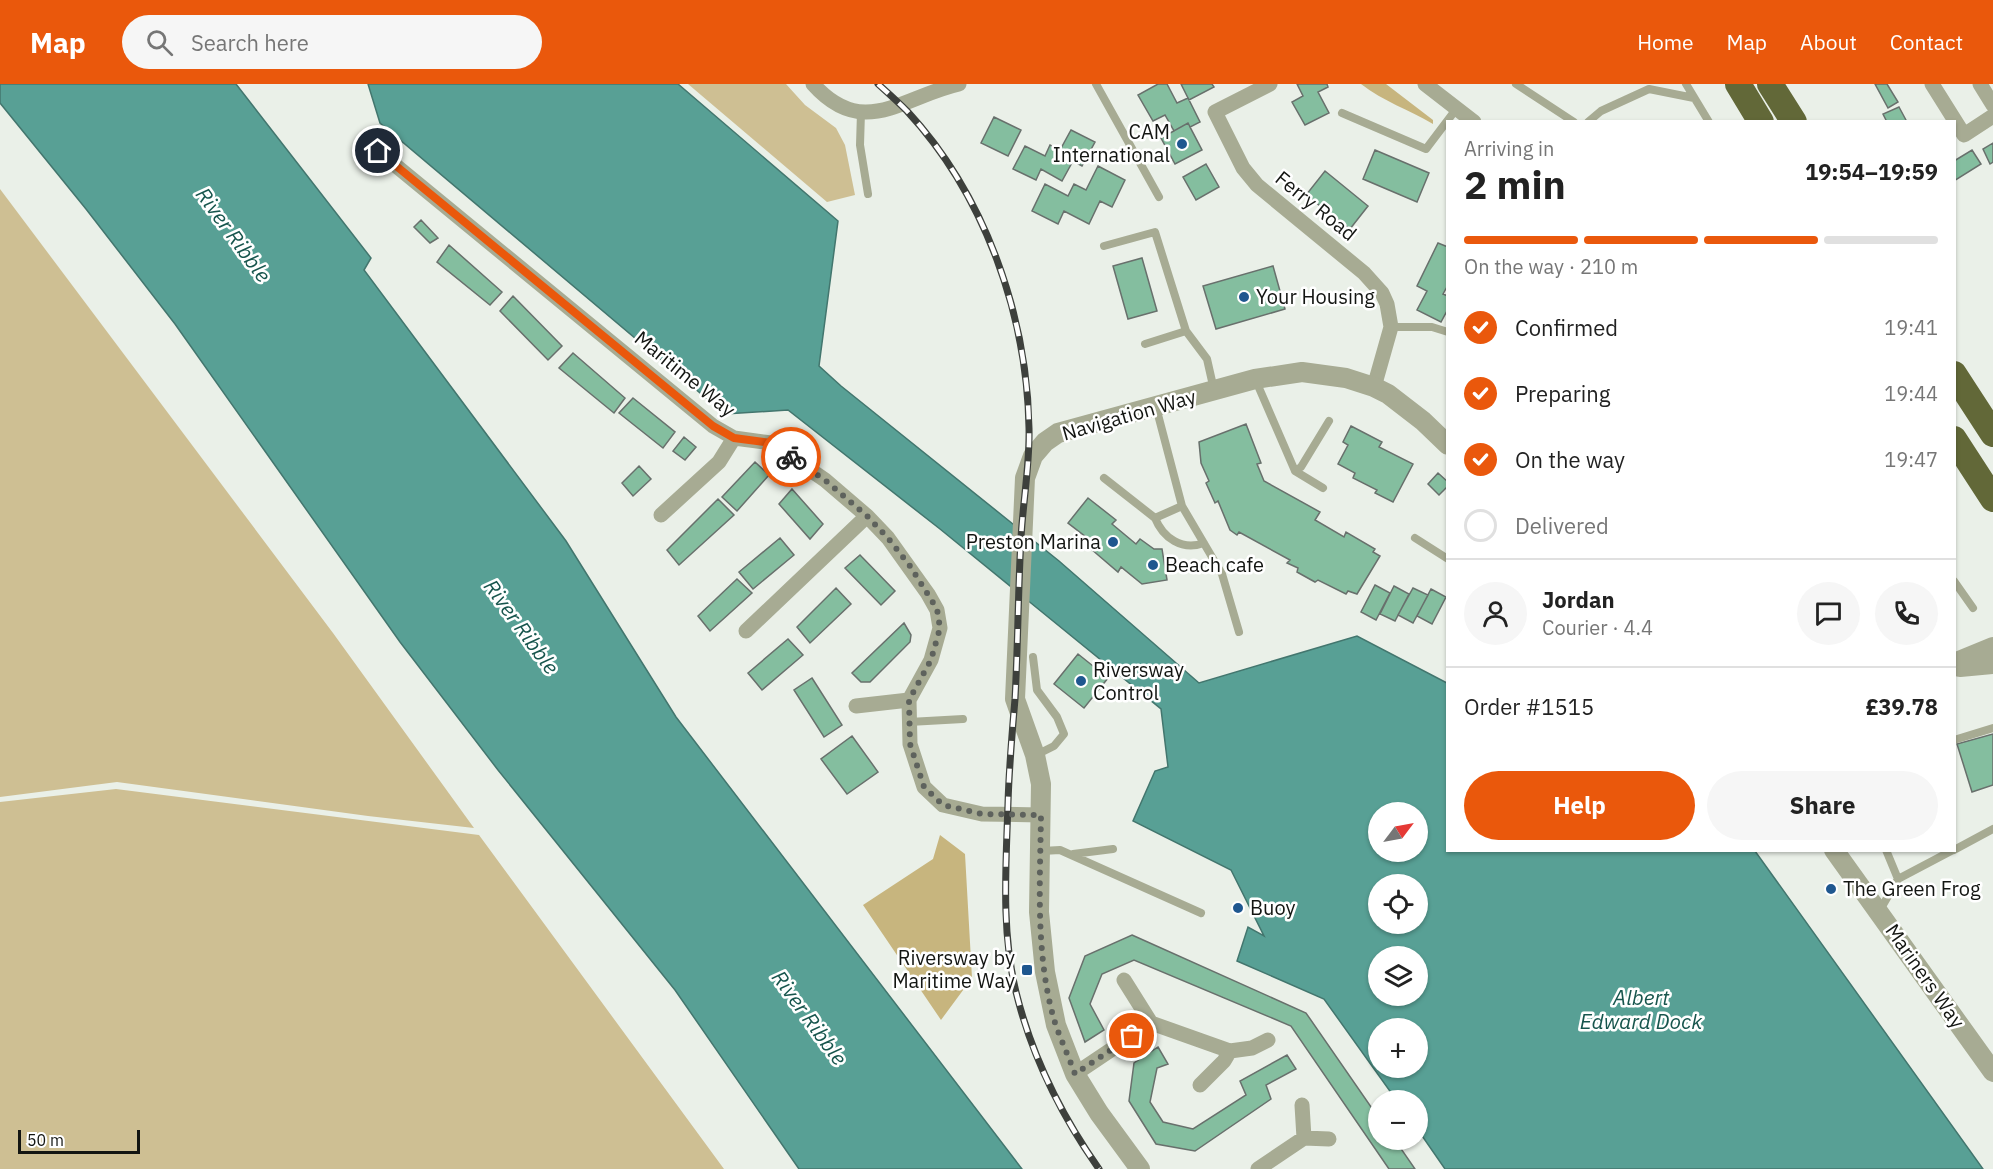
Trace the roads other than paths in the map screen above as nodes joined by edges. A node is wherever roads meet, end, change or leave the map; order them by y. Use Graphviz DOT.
graph roads {
  1 [pos="813,84"];
  2 [pos="959,84"];
  3 [pos="1096,84"];
  4 [pos="1270,84"];
  5 [pos="1425,84"];
  6 [pos="1516,84"];
  7 [pos="1686,84"];
  8 [pos="1738,84"];
  9 [pos="1770,84"];
  10 [pos="1932,84"];
  11 [pos="1980,84"];
  12 [pos="1694,98"];
  13 [pos="1993,105"];
  14 [pos="1457,108"];
  15 [pos="861,112"];
  16 [pos="1342,113"];
  17 [pos="1993,116"];
  18 [pos="1448,120"];
  19 [pos="1472,120"];
  20 [pos="1571,120"];
  21 [pos="1590,120"];
  22 [pos="1708,120"];
  23 [pos="1760,120"];
  24 [pos="1793,120"];
  25 [pos="1955,120"];
  26 [pos="1956,122"];
  27 [pos="1446,123"];
  28 [pos="378,151"];
  29 [pos="868,194"];
  30 [pos="1160,197"];
  31 [pos="1104,246"];
  32 [pos="1391,327"];
  33 [pos="1186,331"];
  34 [pos="1446,331"];
  35 [pos="1145,344"];
  36 [pos="1956,377"];
  37 [pos="1256,379"];
  38 [pos="1374,387"];
  39 [pos="1214,390"];
  40 [pos="1156,407"];
  41 [pos="1329,421"];
  42 [pos="1993,434"];
  43 [pos="734,438"];
  44 [pos="1956,442"];
  45 [pos="1446,444"];
  46 [pos="1295,471"];
  47 [pos="1104,478"];
  48 [pos="1323,488"];
  49 [pos="1993,499"];
  50 [pos="1182,506"];
  51 [pos="661,515"];
  52 [pos="867,516"];
  53 [pos="1155,518"];
  54 [pos="1415,538"];
  55 [pos="1204,543"];
  56 [pos="1446,559"];
  57 [pos="1956,584"];
  58 [pos="1973,608"];
  59 [pos="746,631"];
  60 [pos="1239,632"];
  61 [pos="1993,647"];
  62 [pos="1033,657"];
  63 [pos="1956,662"];
  64 [pos="1993,664"];
  65 [pos="1956,668"];
  66 [pos="909,700"];
  67 [pos="856,706"];
  68 [pos="963,719"];
  69 [pos="909,722"];
  70 [pos="1993,728"];
  71 [pos="1956,739"];
  72 [pos="1035,755"];
  73 [pos="1041,815"];
  74 [pos="1993,829"];
  75 [pos="1113,849"];
  76 [pos="1956,849"];
  77 [pos="1041,851"];
  78 [pos="1835,852"];
  79 [pos="1887,852"];
  80 [pos="1950,852"];
  81 [pos="1071,855"];
  82 [pos="1898,879"];
  83 [pos="1880,912"];
  84 [pos="1201,913"];
  85 [pos="1124,980"];
  86 [pos="1151,1023"];
  87 [pos="1268,1040"];
  88 [pos="1230,1051"];
  89 [pos="1993,1072"];
  90 [pos="1075,1074"];
  91 [pos="1200,1085"];
  92 [pos="1302,1105"];
  93 [pos="1304,1138"];
  94 [pos="1329,1139"];
  95 [pos="1140,1169"];
  96 [pos="1258,1169"];
  1 -- 15 [label="street"];
  2 -- 15 [label="street"];
  3 -- 30 [label="lane"];
  4 -- 32 [label="street, Ferry Road"];
  5 -- 14 [label="street"];
  6 -- 20 [label="lane"];
  7 -- 12 [label="lane"];
  8 -- 23 [label="highway"];
  9 -- 24 [label="highway"];
  10 -- 25 [label="street"];
  11 -- 13 [label="street"];
  12 -- 21 [label="lane"];
  12 -- 22 [label="lane"];
  14 -- 18 [label="lane"];
  14 -- 19 [label="street"];
  15 -- 29 [label="lane"];
  16 -- 27 [label="lane"];
  17 -- 26 [label="street"];
  28 -- 43 [label="street, Maritime Way"];
  31 -- 33 [label="lane"];
  32 -- 34 [label="lane"];
  32 -- 38 [label="street"];
  33 -- 35 [label="lane"];
  33 -- 39 [label="lane"];
  36 -- 42 [label="highway"];
  37 -- 38 [label="street, Navigation Way"];
  37 -- 39 [label="street, Navigation Way"];
  37 -- 46 [label="lane"];
  38 -- 45 [label="street, Navigation Way"];
  39 -- 40 [label="street, Navigation Way"];
  40 -- 50 [label="lane"];
  40 -- 72 [label="street, Navigation Way"];
  41 -- 46 [label="lane"];
  43 -- 51 [label="street"];
  43 -- 52 [label="street, Maritime Way"];
  44 -- 49 [label="highway"];
  46 -- 48 [label="lane"];
  47 -- 53 [label="lane"];
  50 -- 53 [label="lane"];
  50 -- 55 [label="lane"];
  52 -- 59 [label="street"];
  52 -- 66 [label="street, Maritime Way"];
  53 -- 55 [label="lane"];
  54 -- 56 [label="lane"];
  55 -- 60 [label="lane"];
  57 -- 58 [label="lane"];
  61 -- 63 [label="street"];
  62 -- 72 [label="lane"];
  64 -- 65 [label="street"];
  66 -- 67 [label="street"];
  66 -- 69 [label="street, Maritime Way"];
  68 -- 69 [label="lane"];
  69 -- 73 [label="street, Maritime Way"];
  70 -- 71 [label="lane"];
  72 -- 73 [label="street, Navigation Way"];
  73 -- 77 [label="street, Navigation Way"];
  74 -- 76 [label="lane"];
  75 -- 81 [label="lane"];
  77 -- 81 [label="lane"];
  77 -- 90 [label="street, Navigation Way"];
  78 -- 83 [label="street, Mariners Way"];
  79 -- 82 [label="lane"];
  80 -- 82 [label="lane"];
  81 -- 84 [label="lane"];
  82 -- 83 [label="lane"];
  83 -- 89 [label="street, Mariners Way"];
  85 -- 86 [label="street"];
  86 -- 88 [label="street"];
  86 -- 90 [label="street"];
  87 -- 88 [label="street"];
  88 -- 91 [label="street"];
  90 -- 95 [label="street, Navigation Way"];
  92 -- 93 [label="street"];
  93 -- 94 [label="street"];
  93 -- 96 [label="street"];
}
